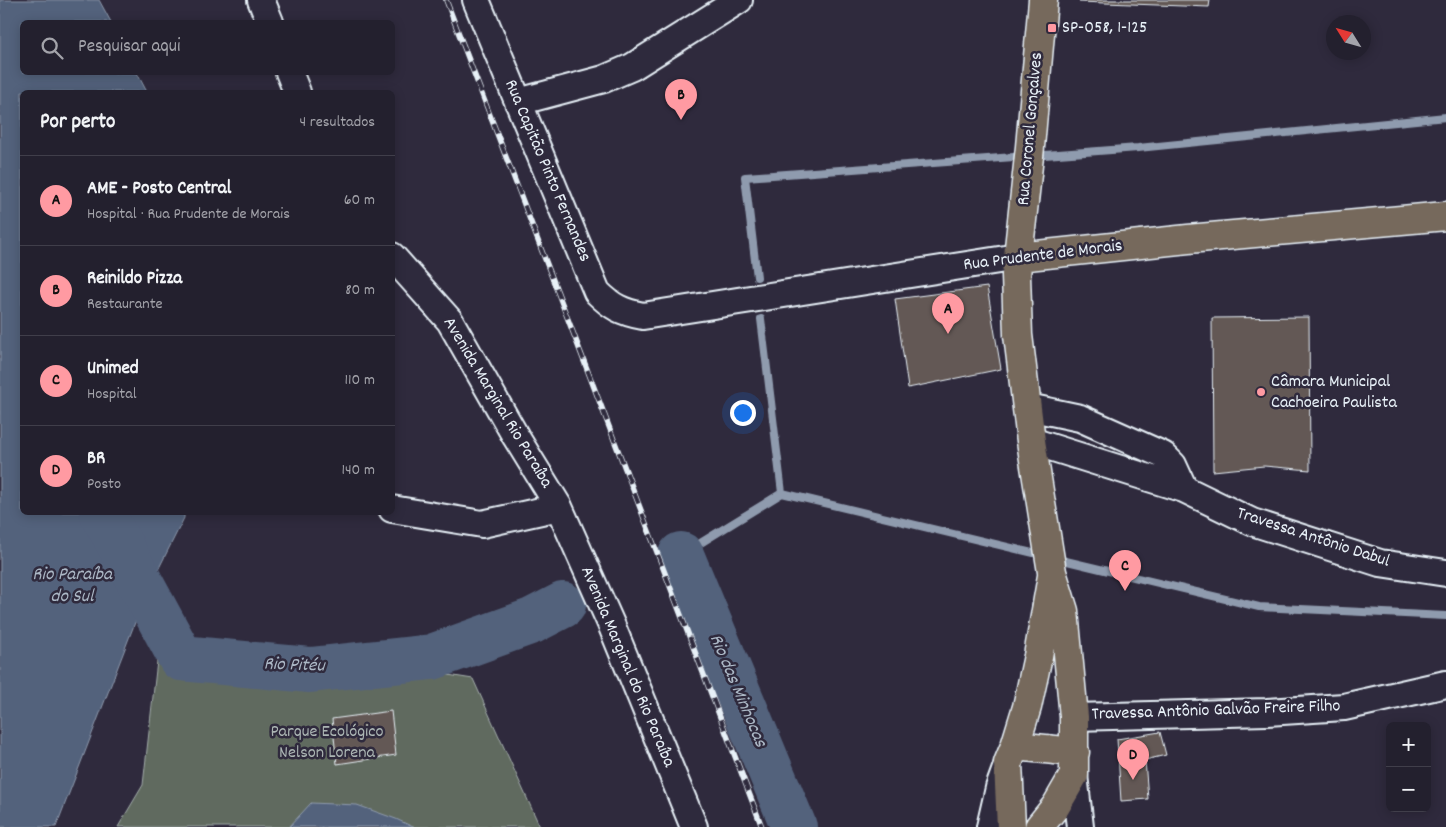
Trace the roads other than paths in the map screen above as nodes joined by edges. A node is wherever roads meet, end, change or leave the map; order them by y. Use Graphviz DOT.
graph roads {
  1 [pos="262,0"];
  2 [pos="476,0"];
  3 [pos="492,0"];
  4 [pos="739,0"];
  5 [pos="1042,0"];
  6 [pos="269,20"];
  7 [pos="488,29"];
  8 [pos="291,75"];
  9 [pos="296,90"];
  10 [pos="518,102"];
  11 [pos="1446,216"];
  12 [pos="1018,258"];
  13 [pos="395,259"];
  14 [pos="643,316"];
  15 [pos="1028,407"];
  16 [pos="1031,441"];
  17 [pos="1184,489"];
  18 [pos="559,507"];
  19 [pos="395,510"];
  20 [pos="1052,572"];
  21 [pos="1446,573"];
  22 [pos="1446,684"];
  23 [pos="1074,717"];
  24 [pos="1012,754"];
  25 [pos="1074,763"];
  26 [pos="694,827"];
  27 [pos="990,827"];
  28 [pos="1011,827"];
  29 [pos="1038,827"];
  30 [pos="1080,827"];
  1 -- 6 [label="street"];
  2 -- 7 [label="street, Rua Capitão Pinto Fernandes"];
  3 -- 7 [label="street"];
  4 -- 10 [label="street"];
  5 -- 12 [label="main road, Rua Coronel Gonçalves"];
  7 -- 10 [label="street, Rua Capitão Pinto Fernandes"];
  8 -- 9 [label="street"];
  10 -- 14 [label="street, Rua Capitão Pinto Fernandes"];
  11 -- 12 [label="main road, Rua Prudente de Morais"];
  12 -- 14 [label="street, Rua Prudente de Morais"];
  12 -- 15 [label="main road, Rua Coronel Gonçalves"];
  13 -- 18 [label="street, Avenida Marginal Rio Paraíba"];
  15 -- 16 [label="main road, Rua Coronel Gonçalves"];
  15 -- 17 [label="street"];
  16 -- 17 [label="street, Travessa Antônio Dabul"];
  16 -- 20 [label="main road, Rua Coronel Gonçalves"];
  17 -- 21 [label="street, Travessa Antônio Dabul"];
  18 -- 19 [label="street"];
  18 -- 26 [label="street, Avenida Marginal do Rio Paraíba"];
  20 -- 23 [label="main road"];
  20 -- 24 [label="main road"];
  22 -- 23 [label="street, Travessa Antônio Galvão Freire Filho"];
  23 -- 25 [label="main road"];
  24 -- 25 [label="main road"];
  24 -- 27 [label="street"];
  24 -- 28 [label="main road"];
  25 -- 29 [label="main road"];
  25 -- 30 [label="street"];
}
